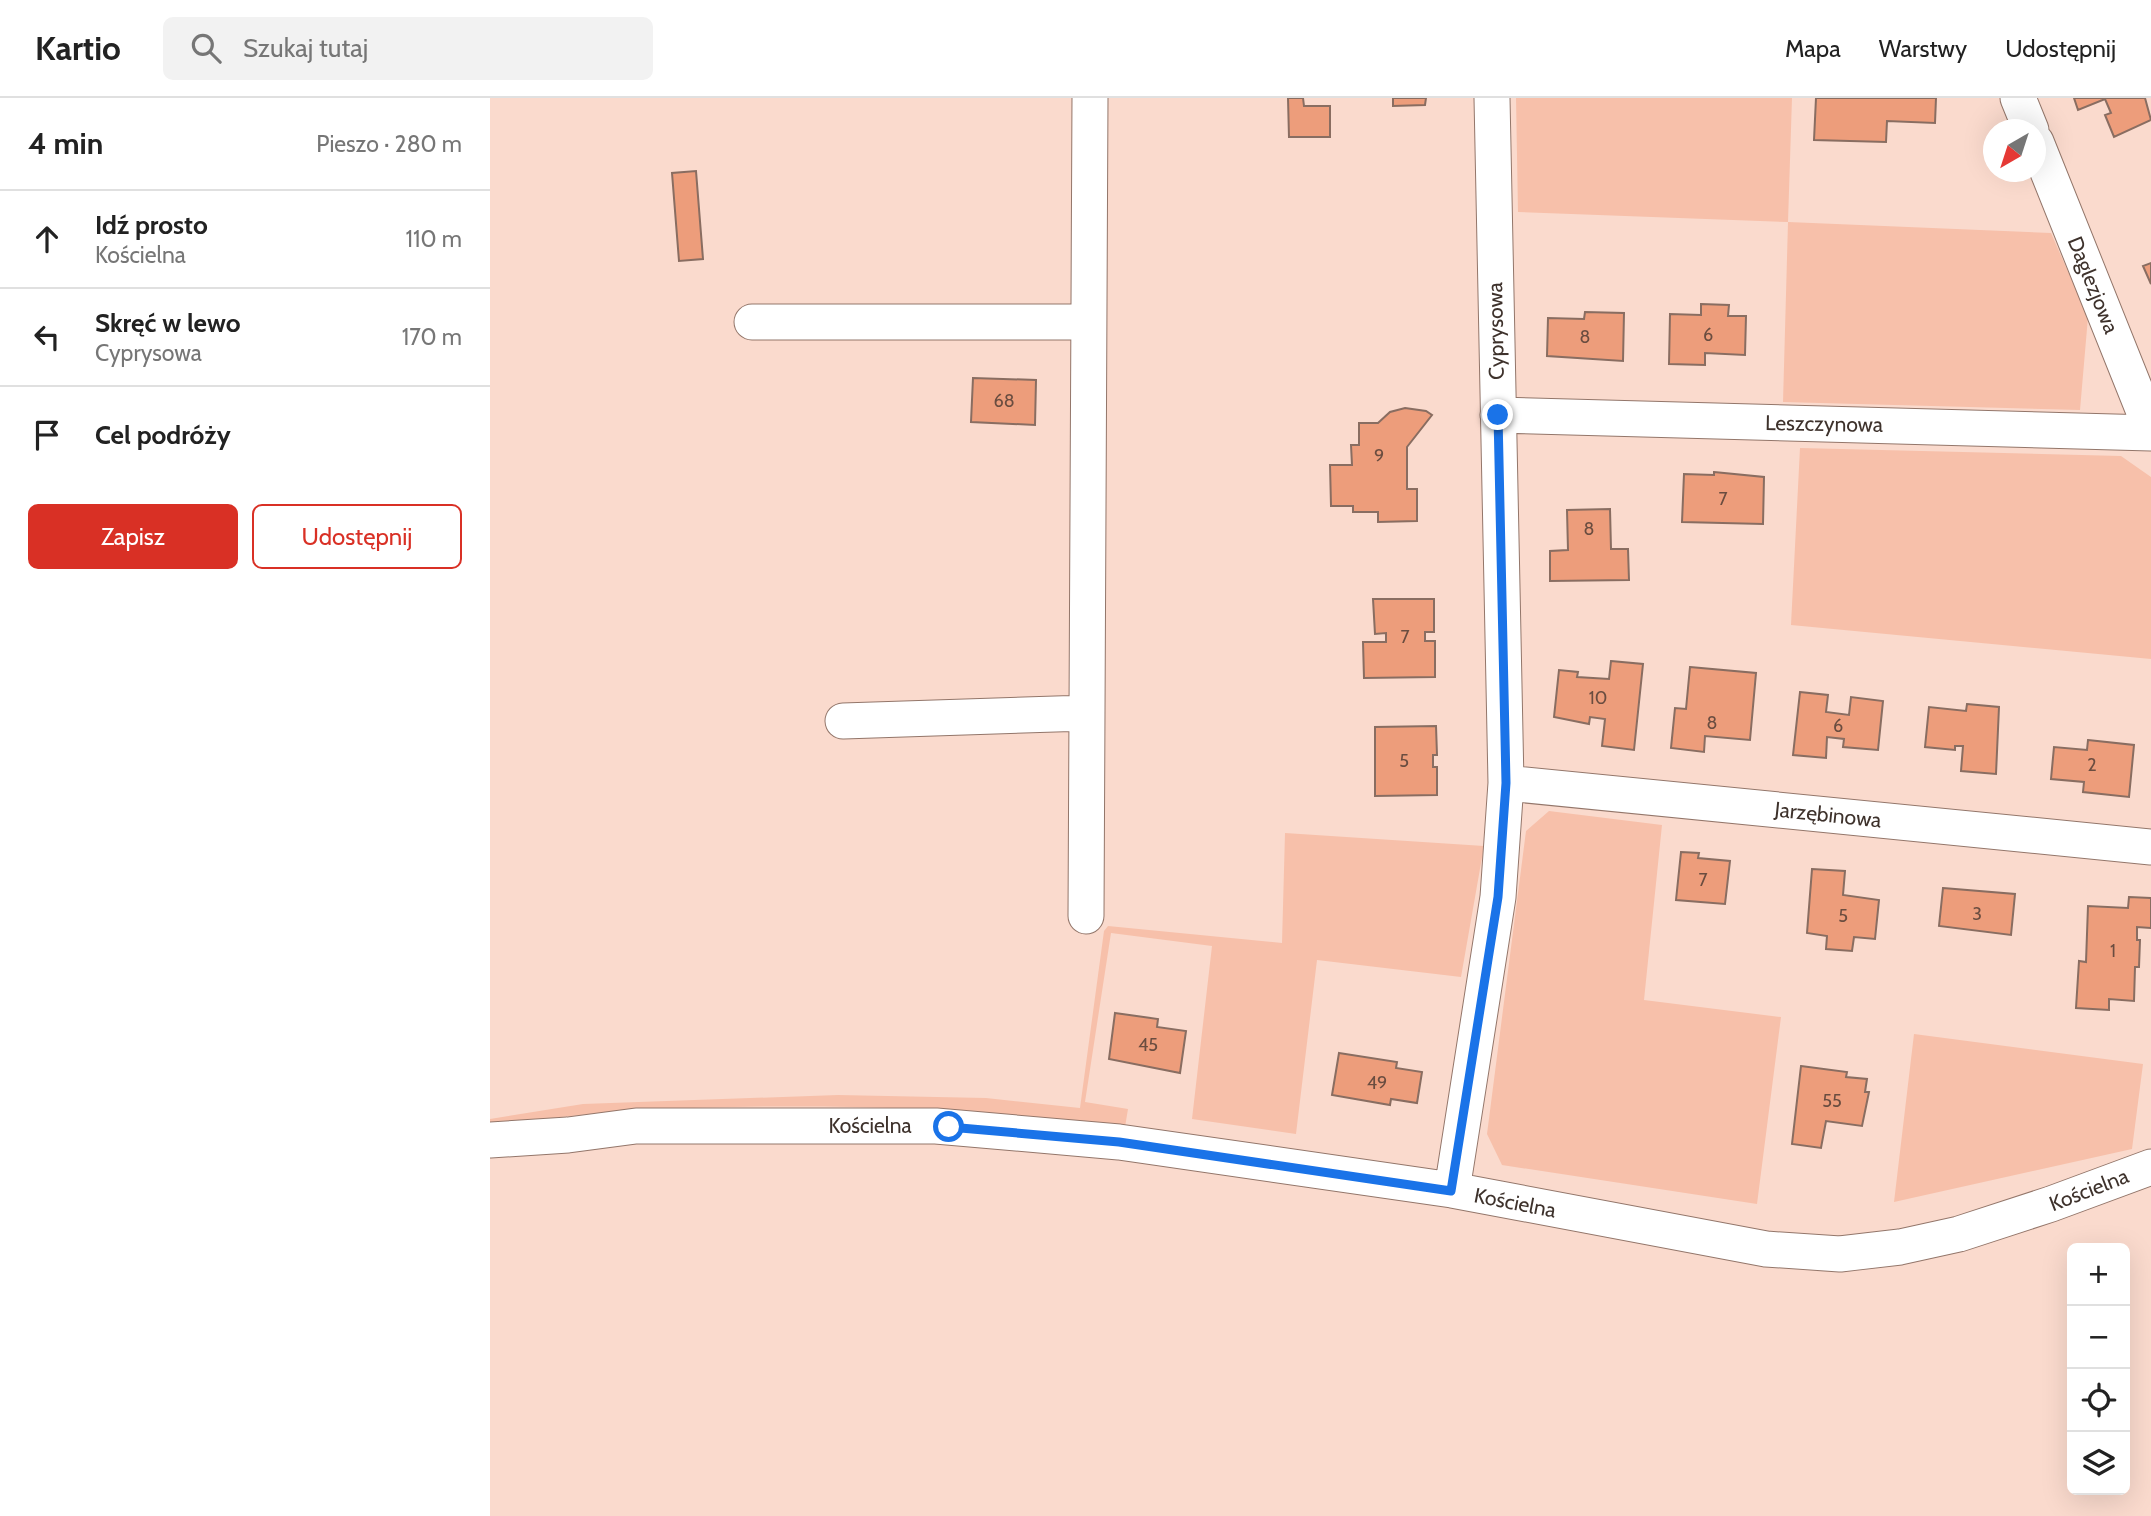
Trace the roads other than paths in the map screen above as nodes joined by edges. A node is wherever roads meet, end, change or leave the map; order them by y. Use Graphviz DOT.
graph roads {
  1 [pos="1090,98"];
  2 [pos="1492,98"];
  3 [pos="2018,98"];
  4 [pos="2027,119"];
  5 [pos="2046,169"];
  6 [pos="752,322"];
  7 [pos="1087,322"];
  8 [pos="1498,415"];
  9 [pos="2151,431"];
  10 [pos="1087,713"];
  11 [pos="843,721"];
  12 [pos="1506,783"];
  13 [pos="2151,847"];
  14 [pos="1086,916"];
  15 [pos="490,1140"];
  16 [pos="2151,1167"];
  17 [pos="1451,1191"];
  1 -- 7 [label="street"];
  2 -- 8 [label="street, Cyprysowa"];
  3 -- 4 [label="street"];
  5 -- 9 [label="street, Daglezjowa"];
  6 -- 7 [label="street"];
  7 -- 10 [label="street"];
  8 -- 9 [label="street, Leszczynowa"];
  8 -- 12 [label="street, Cyprysowa"];
  10 -- 11 [label="street"];
  10 -- 14 [label="street"];
  12 -- 13 [label="street, Jarzębinowa"];
  12 -- 17 [label="street, Cyprysowa"];
  15 -- 17 [label="street, Kościelna"];
  16 -- 17 [label="street, Kościelna"];
}
